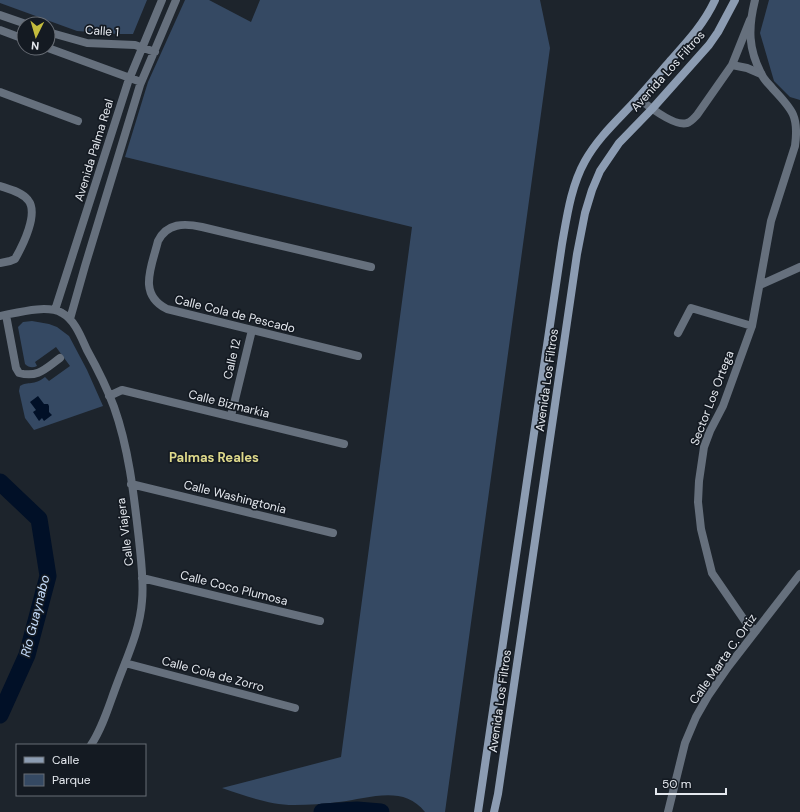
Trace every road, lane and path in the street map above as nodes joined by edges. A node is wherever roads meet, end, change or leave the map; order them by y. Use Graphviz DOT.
graph roads {
  1 [pos="162,0"];
  2 [pos="176,0"];
  3 [pos="715,0"];
  4 [pos="735,0"];
  5 [pos="755,0"];
  6 [pos="0,15"];
  7 [pos="750,20"];
  8 [pos="16,21"];
  9 [pos="0,30"];
  10 [pos="56,34"];
  11 [pos="16,36"];
  12 [pos="142,47"];
  13 [pos="56,51"];
  14 [pos="155,52"];
  15 [pos="732,65"];
  16 [pos="761,74"];
  17 [pos="129,78"];
  18 [pos="141,82"];
  19 [pos="0,92"];
  20 [pos="638,98"];
  21 [pos="652,109"];
  22 [pos="78,121"];
  23 [pos="0,186"];
  24 [pos="0,263"];
  25 [pos="371,267"];
  26 [pos="800,267"];
  27 [pos="760,285"];
  28 [pos="55,310"];
  29 [pos="3,315"];
  30 [pos="70,319"];
  31 [pos="752,326"];
  32 [pos="252,330"];
  33 [pos="678,333"];
  34 [pos="358,356"];
  35 [pos="60,358"];
  36 [pos="109,396"];
  37 [pos="231,416"];
  38 [pos="344,444"];
  39 [pos="131,484"];
  40 [pos="333,533"];
  41 [pos="800,574"];
  42 [pos="142,578"];
  43 [pos="320,621"];
  44 [pos="756,631"];
  45 [pos="125,664"];
  46 [pos="295,708"];
  47 [pos="92,744"];
  48 [pos="478,812"];
  49 [pos="494,812"];
  50 [pos="668,812"];
  1 -- 12 [label="street, Avenida Palma Real"];
  2 -- 14 [label="street, Avenida Palma Real"];
  3 -- 20 [label="main road, Avenida Los Filtros"];
  4 -- 21 [label="main road, Avenida Los Filtros"];
  5 -- 7 [label="street"];
  6 -- 8 [label="street"];
  7 -- 15 [label="street"];
  7 -- 16 [label="street"];
  9 -- 11 [label="street"];
  10 -- 12 [label="street, Calle 1"];
  12 -- 14 [label="street, Calle 1"];
  12 -- 17 [label="street, Avenida Palma Real"];
  13 -- 17 [label="street"];
  14 -- 18 [label="street, Avenida Palma Real"];
  15 -- 16 [label="street"];
  15 -- 21 [label="street"];
  16 -- 27 [label="street, Sector Los Ortega"];
  17 -- 18 [label="street"];
  17 -- 28 [label="street, Avenida Palma Real"];
  18 -- 30 [label="street, Avenida Palma Real"];
  19 -- 22 [label="street"];
  20 -- 21 [label="street"];
  20 -- 48 [label="main road, Avenida Los Filtros"];
  21 -- 49 [label="main road, Avenida Los Filtros"];
  23 -- 24 [label="street"];
  25 -- 32 [label="street, Calle Cola de Pescado"];
  26 -- 27 [label="street"];
  27 -- 31 [label="street, Sector Los Ortega"];
  28 -- 29 [label="street"];
  28 -- 30 [label="street"];
  29 -- 35 [label="street"];
  30 -- 36 [label="street, Calle Viajera"];
  31 -- 33 [label="street"];
  31 -- 44 [label="street, Sector Los Ortega"];
  32 -- 34 [label="street, Calle Cola de Pescado"];
  32 -- 37 [label="street, Calle 12"];
  36 -- 37 [label="street, Calle Bizmarkia"];
  36 -- 39 [label="street, Calle Viajera"];
  37 -- 38 [label="street, Calle Bizmarkia"];
  39 -- 40 [label="street, Calle Washingtonia"];
  39 -- 42 [label="street, Calle Viajera"];
  41 -- 44 [label="street, Calle Marta C. Ortiz"];
  42 -- 43 [label="street, Calle Coco Plumosa"];
  42 -- 45 [label="street, Calle Viajera"];
  44 -- 50 [label="street, Calle Marta C. Ortiz"];
  45 -- 46 [label="street, Calle Cola de Zorro"];
  45 -- 47 [label="street, Calle Viajera"];
}
